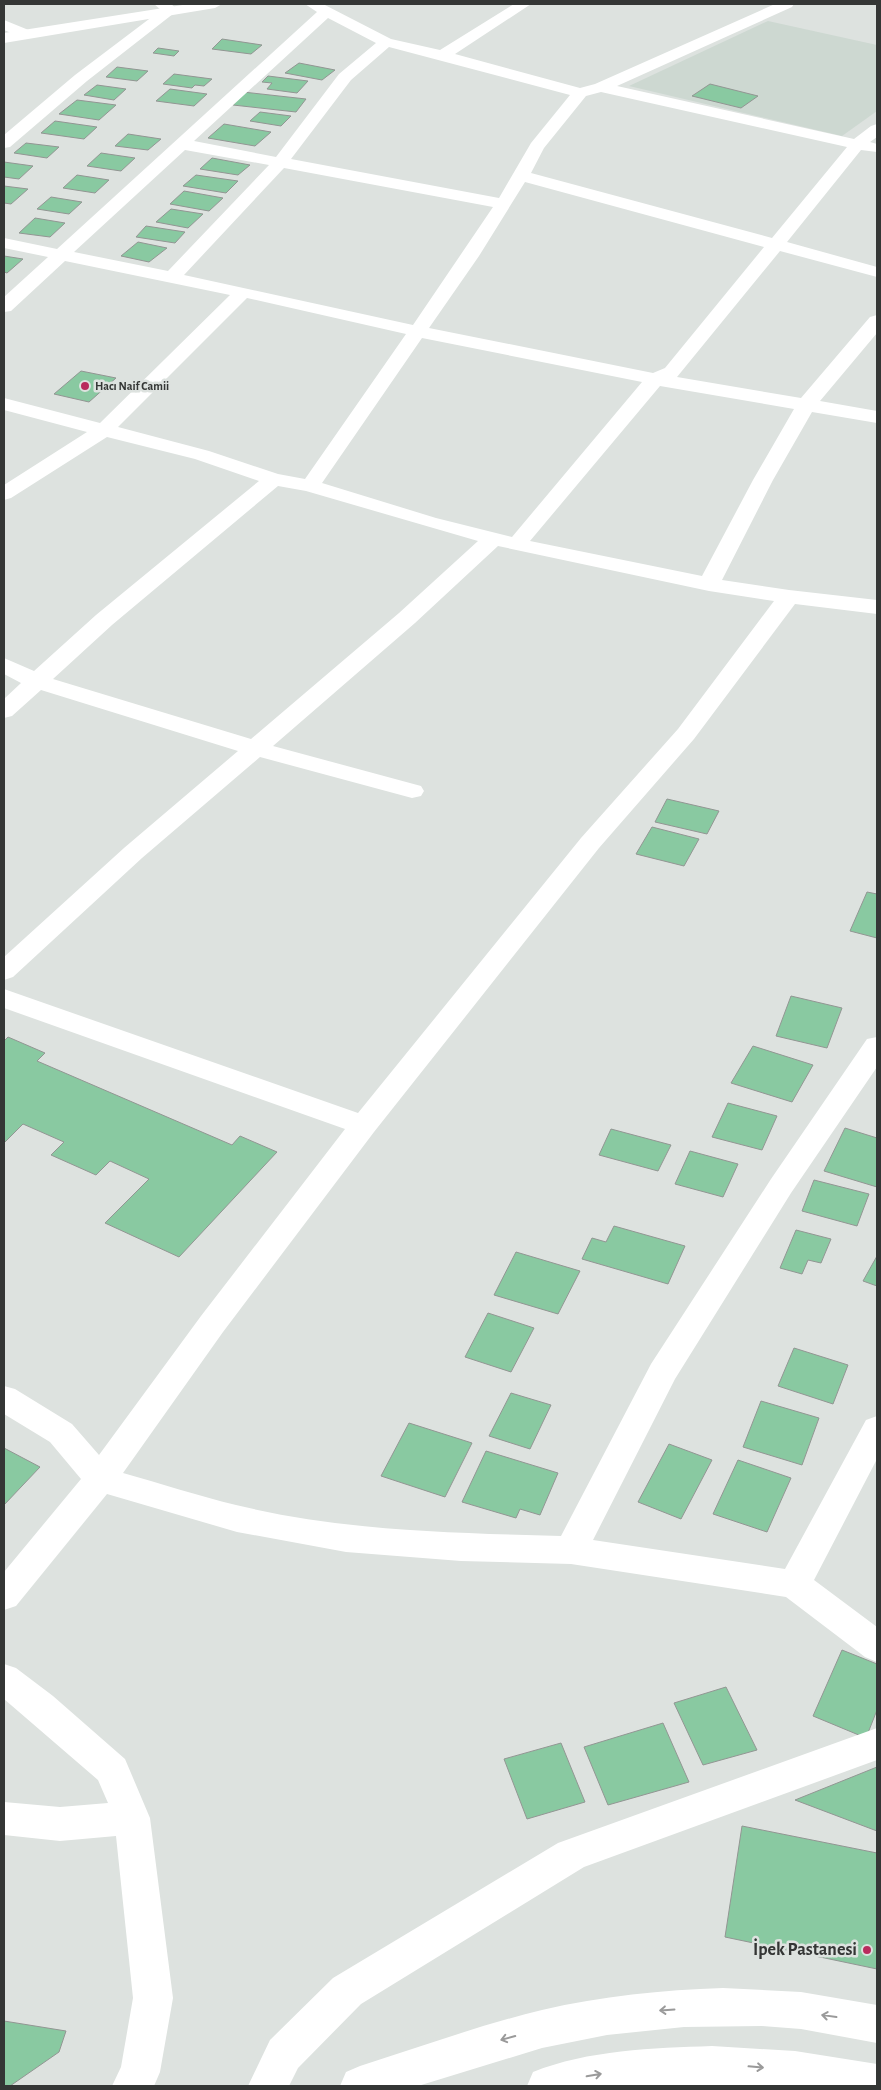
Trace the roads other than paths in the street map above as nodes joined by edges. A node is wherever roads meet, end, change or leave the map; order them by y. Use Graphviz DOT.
graph roads {
  1 [pos="215,4"];
  2 [pos="524,4"];
  3 [pos="787,4"];
  4 [pos="166,7"];
  5 [pos="319,8"];
  6 [pos="4,25"];
  7 [pos="26,34"];
  8 [pos="4,38"];
  9 [pos="386,42"];
  10 [pos="442,55"];
  11 [pos="601,87"];
  12 [pos="580,93"];
  13 [pos="877,129"];
  14 [pos="4,143"];
  15 [pos="180,144"];
  16 [pos="857,145"];
  17 [pos="877,149"];
  18 [pos="281,162"];
  19 [pos="521,176"];
  20 [pos="504,204"];
  21 [pos="4,243"];
  22 [pos="776,246"];
  23 [pos="60,255"];
  24 [pos="877,272"];
  25 [pos="171,278"];
  26 [pos="243,292"];
  27 [pos="4,307"];
  28 [pos="877,321"];
  29 [pos="416,331"];
  30 [pos="655,379"];
  31 [pos="4,404"];
  32 [pos="808,404"];
  33 [pos="877,418"];
  34 [pos="105,429"];
  35 [pos="274,479"];
  36 [pos="310,486"];
  37 [pos="4,494"];
  38 [pos="504,542"];
  39 [pos="709,584"];
  40 [pos="789,597"];
  41 [pos="877,606"];
  42 [pos="4,665"];
  43 [pos="35,681"];
  44 [pos="4,711"];
  45 [pos="254,748"];
  46 [pos="412,791"];
  47 [pos="4,971"];
  48 [pos="4,998"];
  49 [pos="877,1046"];
  50 [pos="364,1125"];
  51 [pos="4,1398"];
  52 [pos="877,1429"];
  53 [pos="100,1479"];
  54 [pos="571,1550"];
  55 [pos="794,1584"];
  56 [pos="4,1596"];
  57 [pos="877,1647"];
  58 [pos="4,1679"];
  59 [pos="877,1744"];
  60 [pos="132,1818"];
  61 [pos="4,1819"];
  62 [pos="877,2024"];
  63 [pos="139,2081"];
  64 [pos="877,2084"];
  65 [pos="268,2086"];
  66 [pos="360,2086"];
  67 [pos="546,2086"];
  1 -- 4 [label="street"];
  2 -- 10 [label="street"];
  3 -- 11 [label="street"];
  4 -- 7 [label="street"];
  4 -- 14 [label="street"];
  5 -- 9 [label="street"];
  5 -- 15 [label="street"];
  6 -- 7 [label="street"];
  7 -- 8 [label="street"];
  9 -- 10 [label="street"];
  9 -- 18 [label="street"];
  10 -- 12 [label="street"];
  11 -- 12 [label="street"];
  11 -- 16 [label="street"];
  12 -- 19 [label="street"];
  13 -- 16 [label="street"];
  15 -- 18 [label="street"];
  15 -- 23 [label="street"];
  16 -- 17 [label="street"];
  16 -- 22 [label="street"];
  18 -- 20 [label="street"];
  18 -- 25 [label="street"];
  19 -- 20 [label="street"];
  19 -- 22 [label="street"];
  20 -- 29 [label="street"];
  21 -- 23 [label="street"];
  22 -- 24 [label="street"];
  22 -- 30 [label="street"];
  23 -- 25 [label="street"];
  23 -- 27 [label="street"];
  25 -- 26 [label="street"];
  26 -- 29 [label="street"];
  26 -- 34 [label="street"];
  28 -- 32 [label="street"];
  29 -- 30 [label="street"];
  29 -- 36 [label="street"];
  30 -- 32 [label="street"];
  30 -- 38 [label="street"];
  31 -- 34 [label="street"];
  32 -- 33 [label="street"];
  32 -- 39 [label="street"];
  34 -- 35 [label="street"];
  34 -- 37 [label="street"];
  35 -- 36 [label="street"];
  35 -- 43 [label="street"];
  36 -- 38 [label="street"];
  38 -- 39 [label="street"];
  38 -- 45 [label="street"];
  39 -- 40 [label="street"];
  40 -- 41 [label="street"];
  40 -- 50 [label="street"];
  42 -- 43 [label="street"];
  43 -- 44 [label="street"];
  43 -- 45 [label="street"];
  45 -- 46 [label="street"];
  45 -- 47 [label="street"];
  48 -- 50 [label="street"];
  49 -- 54 [label="street"];
  50 -- 53 [label="street"];
  51 -- 53 [label="street"];
  52 -- 55 [label="street"];
  53 -- 54 [label="street"];
  53 -- 56 [label="street"];
  54 -- 55 [label="street"];
  55 -- 57 [label="street"];
  58 -- 60 [label="street"];
  59 -- 65 [label="street"];
  60 -- 61 [label="street"];
  60 -- 63 [label="street"];
  62 -- 66 [label="street, one-way"];
  67 -- 64 [label="street, one-way"];
}
